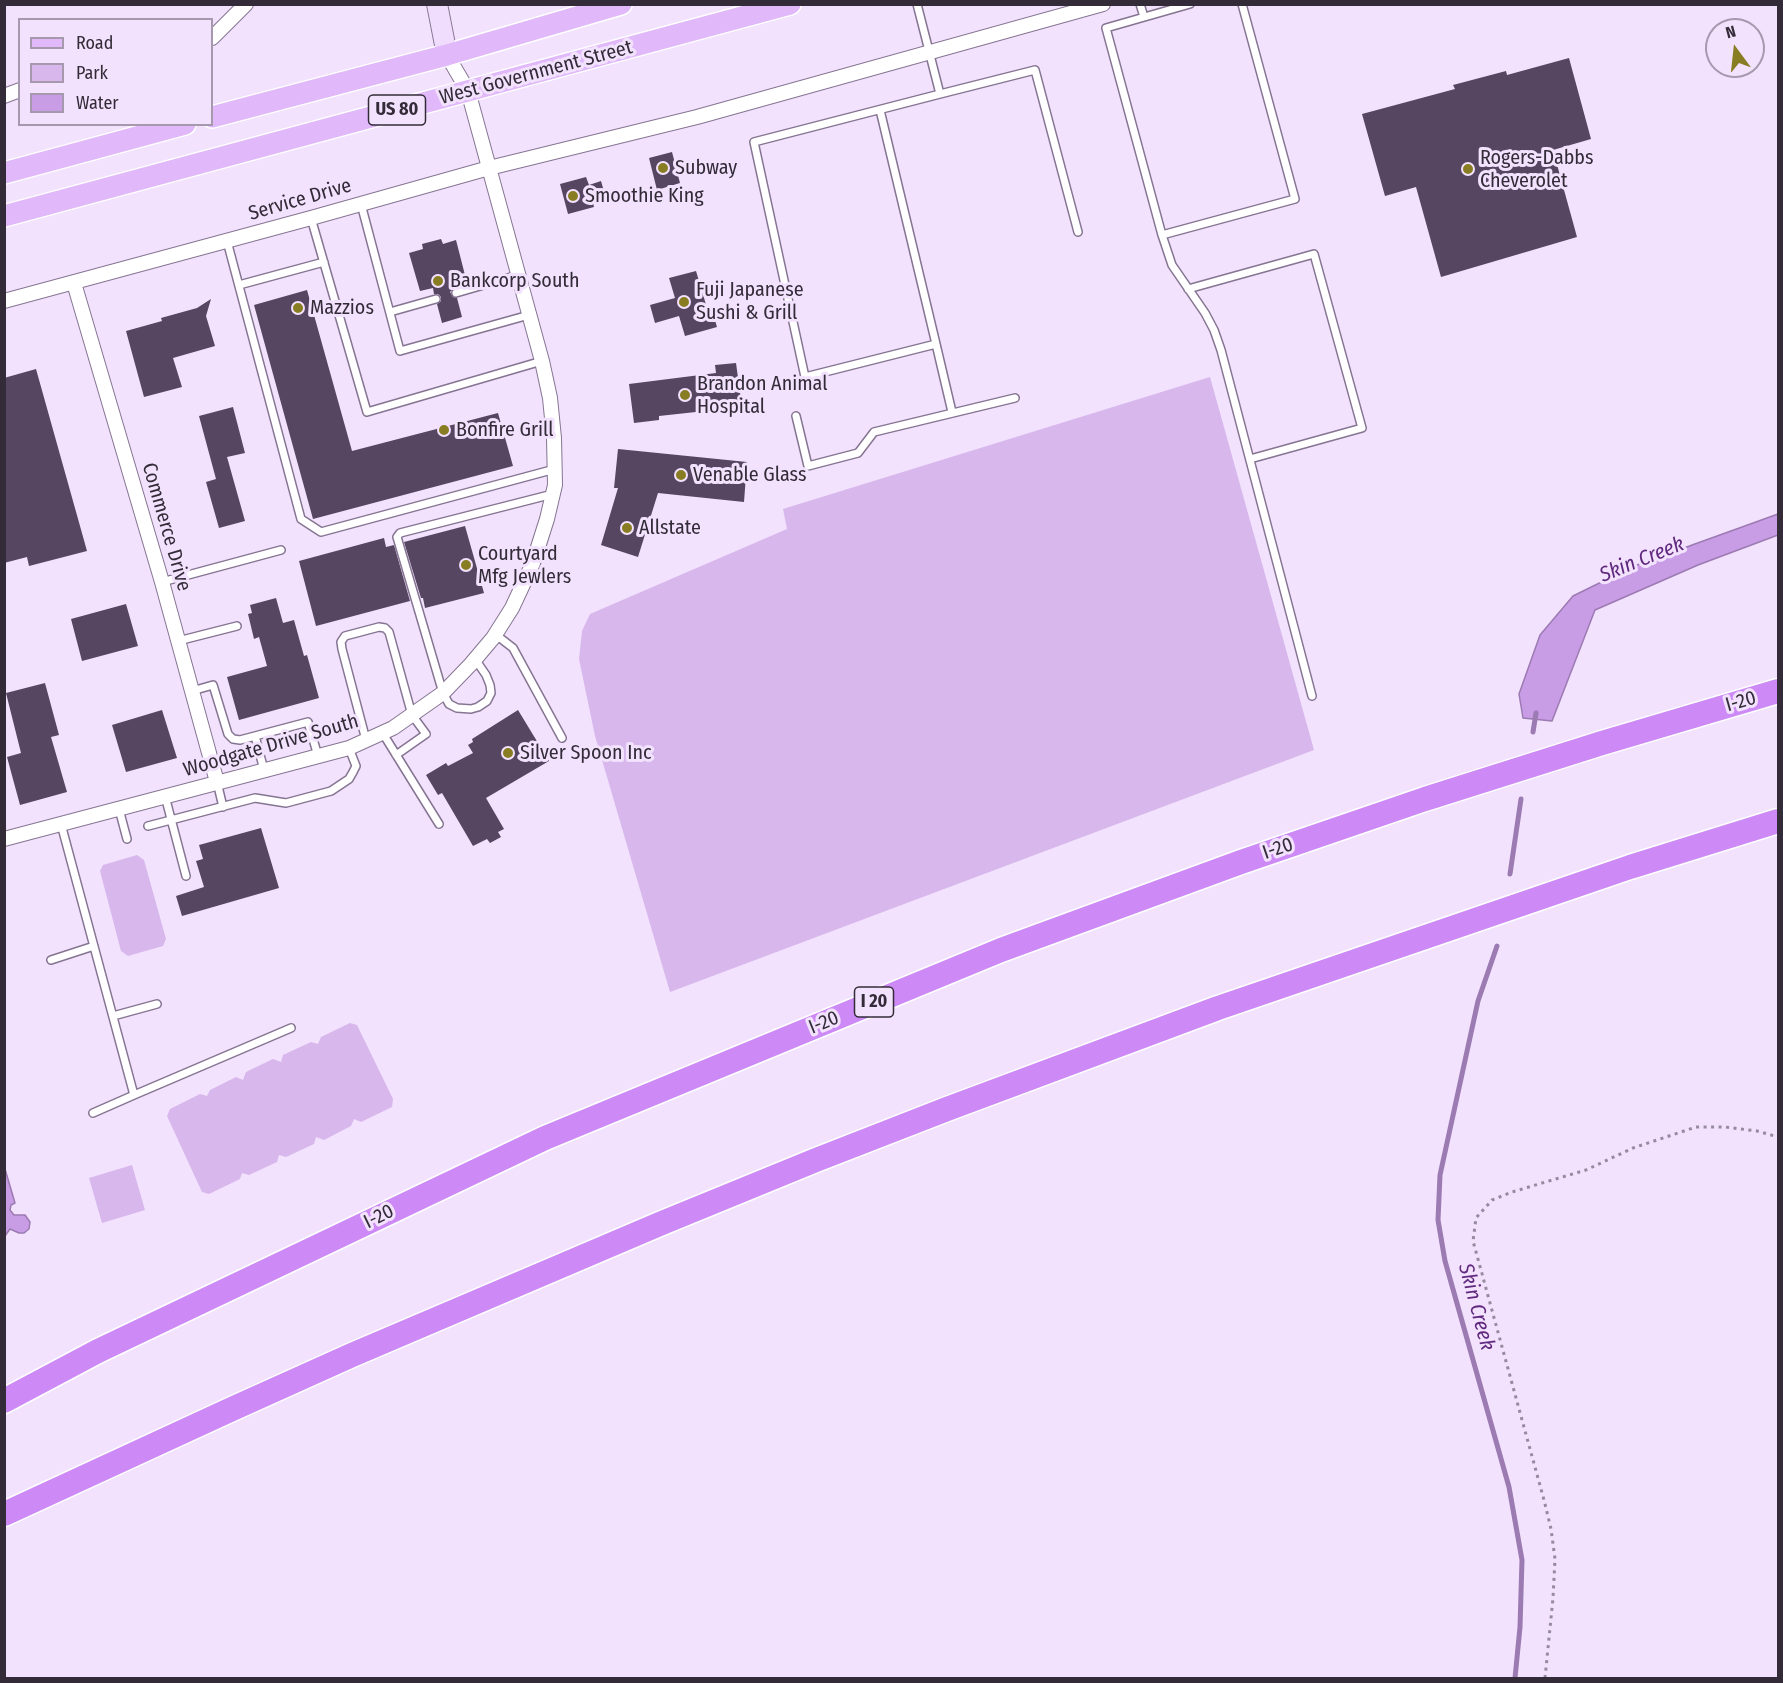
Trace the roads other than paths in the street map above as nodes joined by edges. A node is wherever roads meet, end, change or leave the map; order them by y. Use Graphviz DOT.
graph roads {
  1 [pos="246,4"];
  2 [pos="437,4"];
  3 [pos="790,4"];
  4 [pos="916,4"];
  5 [pos="1103,4"];
  6 [pos="1140,4"];
  7 [pos="1190,4"];
  8 [pos="1242,4"];
  9 [pos="616,5"];
  10 [pos="1144,17"];
  11 [pos="213,37"];
  12 [pos="928,53"];
  13 [pos="447,55"];
  14 [pos="468,91"];
  15 [pos="939,94"];
  16 [pos="880,110"];
  17 [pos="213,117"];
  18 [pos="178,126"];
  19 [pos="489,168"];
  20 [pos="4,173"];
  21 [pos="361,204"];
  22 [pos="4,216"];
  23 [pos="311,218"];
  24 [pos="1077,232"];
  25 [pos="1162,235"];
  26 [pos="227,241"];
  27 [pos="324,262"];
  28 [pos="518,275"];
  29 [pos="74,283"];
  30 [pos="239,285"];
  31 [pos="1188,289"];
  32 [pos="456,293"];
  33 [pos="436,299"];
  34 [pos="4,301"];
  35 [pos="390,312"];
  36 [pos="529,315"];
  37 [pos="936,344"];
  38 [pos="542,361"];
  39 [pos="1015,398"];
  40 [pos="952,412"];
  41 [pos="796,416"];
  42 [pos="1250,459"];
  43 [pos="555,469"];
  44 [pos="553,494"];
  45 [pos="281,550"];
  46 [pos="162,582"];
  47 [pos="237,626"];
  48 [pos="495,634"];
  49 [pos="178,641"];
  50 [pos="475,659"];
  51 [pos="192,691"];
  52 [pos="1779,691"];
  53 [pos="443,693"];
  54 [pos="1312,696"];
  55 [pos="412,715"];
  56 [pos="382,732"];
  57 [pos="255,736"];
  58 [pos="562,738"];
  59 [pos="366,740"];
  60 [pos="349,748"];
  61 [pos="396,755"];
  62 [pos="318,756"];
  63 [pos="264,770"];
  64 [pos="217,782"];
  65 [pos="165,796"];
  66 [pos="223,807"];
  67 [pos="119,809"];
  68 [pos="171,820"];
  69 [pos="1779,820"];
  70 [pos="61,824"];
  71 [pos="439,824"];
  72 [pos="148,826"];
  73 [pos="4,839"];
  74 [pos="127,839"];
  75 [pos="186,876"];
  76 [pos="94,946"];
  77 [pos="51,960"];
  78 [pos="157,1004"];
  79 [pos="113,1016"];
  80 [pos="291,1028"];
  81 [pos="134,1095"];
  82 [pos="93,1113"];
  83 [pos="4,1401"];
  84 [pos="4,1514"];
  1 -- 11 [label="street"];
  2 -- 13 [label="street"];
  3 -- 14 [label="main road, West Government Street / US 80"];
  4 -- 12 [label="lane"];
  5 -- 12 [label="street, Service Drive"];
  6 -- 10 [label="lane"];
  7 -- 10 [label="lane"];
  8 -- 25 [label="lane"];
  9 -- 13 [label="main road, West Government Street / US 80"];
  10 -- 25 [label="lane"];
  12 -- 15 [label="lane"];
  12 -- 19 [label="street, Service Drive"];
  13 -- 14 [label="street"];
  13 -- 17 [label="main road, West Government Street / US 80"];
  14 -- 19 [label="street"];
  14 -- 22 [label="main road, West Government Street / US 80"];
  15 -- 16 [label="lane"];
  15 -- 24 [label="lane"];
  16 -- 37 [label="lane"];
  16 -- 37 [label="lane"];
  18 -- 20 [label="main road"];
  19 -- 21 [label="street, Service Drive"];
  19 -- 28 [label="street, Woodgate Drive South"];
  21 -- 23 [label="street, Service Drive"];
  21 -- 35 [label="lane"];
  23 -- 26 [label="street, Service Drive"];
  23 -- 27 [label="lane"];
  25 -- 31 [label="lane"];
  26 -- 29 [label="street, Service Drive"];
  26 -- 30 [label="lane"];
  27 -- 30 [label="lane"];
  27 -- 38 [label="lane"];
  28 -- 32 [label="lane"];
  28 -- 36 [label="street, Woodgate Drive South"];
  29 -- 34 [label="street, Service Drive"];
  29 -- 46 [label="street, Commerce Drive"];
  30 -- 43 [label="lane"];
  31 -- 42 [label="lane"];
  31 -- 42 [label="lane"];
  33 -- 35 [label="lane"];
  35 -- 36 [label="lane"];
  36 -- 38 [label="street, Woodgate Drive South"];
  37 -- 40 [label="lane"];
  38 -- 43 [label="street, Woodgate Drive South"];
  39 -- 40 [label="lane"];
  40 -- 41 [label="lane"];
  42 -- 54 [label="lane"];
  43 -- 44 [label="street, Woodgate Drive South"];
  44 -- 48 [label="street, Woodgate Drive South"];
  44 -- 53 [label="lane"];
  45 -- 46 [label="lane"];
  46 -- 49 [label="street, Commerce Drive"];
  47 -- 49 [label="lane"];
  48 -- 50 [label="street, Woodgate Drive South"];
  48 -- 58 [label="lane"];
  49 -- 51 [label="street, Commerce Drive"];
  50 -- 53 [label="street, Woodgate Drive South"];
  50 -- 53 [label="lane"];
  51 -- 57 [label="lane"];
  51 -- 64 [label="street, Commerce Drive"];
  52 -- 83 [label="highway, I-20 / I 20"];
  53 -- 55 [label="street, Woodgate Drive South"];
  55 -- 56 [label="street, Woodgate Drive South"];
  55 -- 59 [label="lane"];
  55 -- 61 [label="lane"];
  56 -- 59 [label="street, Woodgate Drive South"];
  56 -- 61 [label="lane"];
  57 -- 62 [label="lane"];
  57 -- 63 [label="lane"];
  59 -- 60 [label="street, Woodgate Drive South"];
  60 -- 62 [label="street, Woodgate Drive South"];
  60 -- 66 [label="lane"];
  61 -- 71 [label="lane"];
  62 -- 63 [label="street, Woodgate Drive South"];
  63 -- 64 [label="street, Woodgate Drive South"];
  64 -- 65 [label="street, Woodgate Drive South"];
  64 -- 66 [label="lane"];
  65 -- 67 [label="street, Woodgate Drive South"];
  65 -- 68 [label="lane"];
  66 -- 68 [label="lane"];
  67 -- 70 [label="street, Woodgate Drive South"];
  67 -- 74 [label="lane"];
  68 -- 72 [label="lane"];
  68 -- 75 [label="lane"];
  69 -- 84 [label="highway"];
  70 -- 73 [label="street, Woodgate Drive South"];
  70 -- 76 [label="lane"];
  76 -- 77 [label="lane"];
  76 -- 79 [label="lane"];
  78 -- 79 [label="lane"];
  79 -- 81 [label="lane"];
  80 -- 81 [label="lane"];
  81 -- 82 [label="lane"];
}
